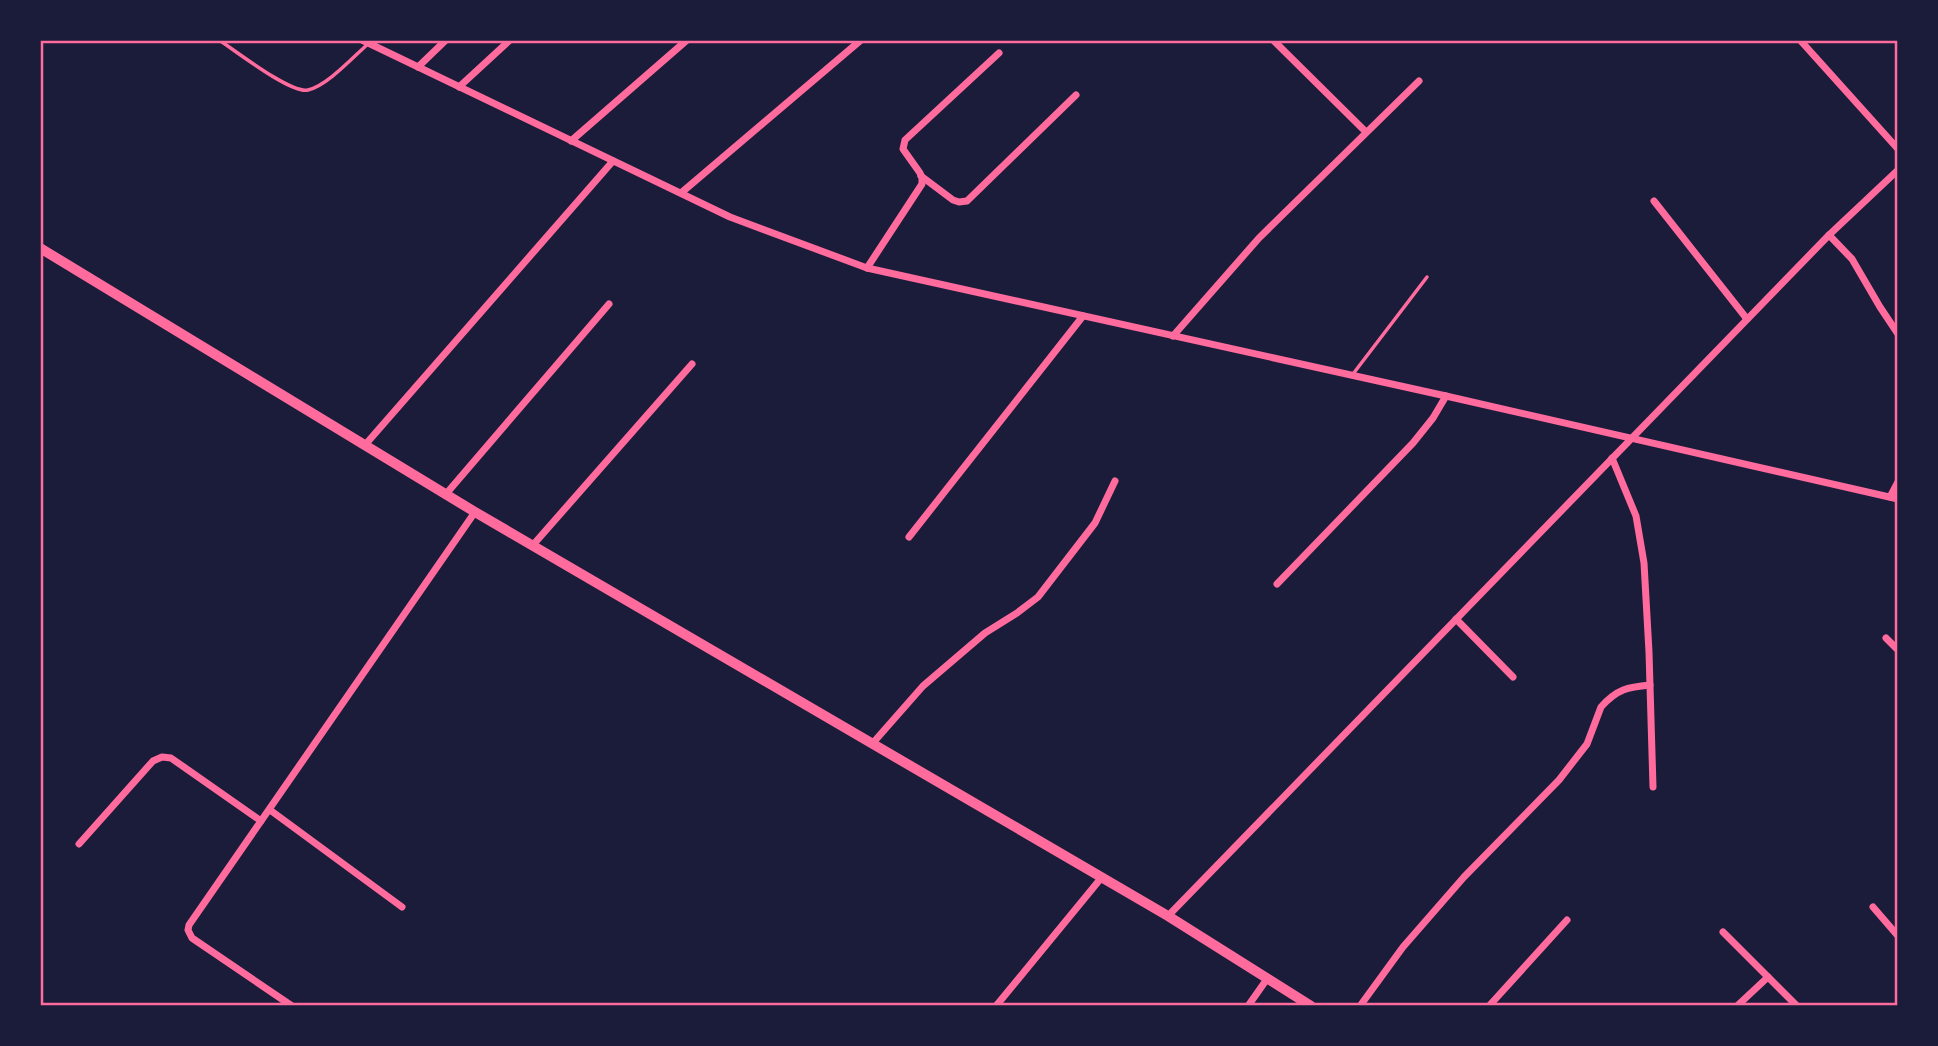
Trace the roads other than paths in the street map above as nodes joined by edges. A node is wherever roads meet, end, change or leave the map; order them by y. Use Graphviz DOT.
graph roads {
  1 [pos="219,40"];
  2 [pos="446,40"];
  3 [pos="510,40"];
  4 [pos="687,40"];
  5 [pos="861,40"];
  6 [pos="1273,40"];
  7 [pos="1800,40"];
  8 [pos="365,42"];
  9 [pos="999,52"];
  10 [pos="418,67"];
  11 [pos="1419,80"];
  12 [pos="459,87"];
  13 [pos="1076,95"];
  14 [pos="1366,132"];
  15 [pos="571,141"];
  16 [pos="1898,149"];
  17 [pos="614,161"];
  18 [pos="1898,170"];
  19 [pos="921,176"];
  20 [pos="681,193"];
  21 [pos="1654,201"];
  22 [pos="1829,235"];
  23 [pos="40,248"];
  24 [pos="867,268"];
  25 [pos="1427,277"];
  26 [pos="609,304"];
  27 [pos="1083,316"];
  28 [pos="1747,319"];
  29 [pos="1898,334"];
  30 [pos="1173,336"];
  31 [pos="692,364"];
  32 [pos="1351,375"];
  33 [pos="1446,396"];
  34 [pos="1632,438"];
  35 [pos="365,445"];
  36 [pos="1612,458"];
  37 [pos="1115,481"];
  38 [pos="1898,482"];
  39 [pos="446,494"];
  40 [pos="1894,498"];
  41 [pos="475,512"];
  42 [pos="909,537"];
  43 [pos="533,545"];
  44 [pos="1277,584"];
  45 [pos="1456,619"];
  46 [pos="1886,638"];
  47 [pos="1898,650"];
  48 [pos="1513,677"];
  49 [pos="1650,685"];
  50 [pos="872,744"];
  51 [pos="1653,787"];
  52 [pos="270,810"];
  53 [pos="261,821"];
  54 [pos="79,844"];
  55 [pos="1102,877"];
  56 [pos="402,907"];
  57 [pos="1873,907"];
  58 [pos="1168,916"];
  59 [pos="1567,920"];
  60 [pos="1723,932"];
  61 [pos="1898,936"];
  62 [pos="1768,976"];
  63 [pos="1267,979"];
  64 [pos="292,1006"];
  65 [pos="996,1006"];
  66 [pos="1248,1006"];
  67 [pos="1311,1006"];
  68 [pos="1360,1006"];
  69 [pos="1489,1006"];
  70 [pos="1737,1006"];
  71 [pos="1797,1006"];
  1 -- 8 [label="lane"];
  2 -- 10 [label="street"];
  3 -- 12 [label="street"];
  4 -- 15 [label="street"];
  5 -- 20 [label="street"];
  6 -- 14 [label="street"];
  7 -- 16 [label="street"];
  8 -- 10 [label="street"];
  9 -- 19 [label="street"];
  10 -- 12 [label="street"];
  11 -- 14 [label="street"];
  12 -- 15 [label="street"];
  13 -- 19 [label="street"];
  14 -- 30 [label="street"];
  15 -- 17 [label="street"];
  17 -- 20 [label="street"];
  17 -- 35 [label="street"];
  18 -- 22 [label="street"];
  19 -- 24 [label="street"];
  20 -- 24 [label="street"];
  21 -- 28 [label="street"];
  22 -- 28 [label="street"];
  22 -- 29 [label="street"];
  23 -- 35 [label="main road"];
  24 -- 27 [label="street"];
  25 -- 32 [label="lane"];
  26 -- 39 [label="street"];
  27 -- 30 [label="street"];
  27 -- 42 [label="street"];
  28 -- 34 [label="street"];
  30 -- 32 [label="street"];
  31 -- 43 [label="street"];
  32 -- 33 [label="street"];
  33 -- 34 [label="street"];
  33 -- 44 [label="street"];
  34 -- 36 [label="street"];
  34 -- 40 [label="street"];
  35 -- 39 [label="main road"];
  36 -- 45 [label="street"];
  36 -- 49 [label="street"];
  37 -- 50 [label="street"];
  38 -- 40 [label="street"];
  39 -- 41 [label="main road"];
  41 -- 43 [label="main road"];
  41 -- 52 [label="street"];
  43 -- 50 [label="main road"];
  45 -- 48 [label="street"];
  45 -- 58 [label="street"];
  46 -- 47 [label="street"];
  49 -- 51 [label="street"];
  49 -- 68 [label="street"];
  50 -- 55 [label="main road"];
  52 -- 53 [label="street"];
  52 -- 56 [label="street"];
  53 -- 54 [label="street"];
  53 -- 64 [label="street"];
  55 -- 58 [label="main road"];
  55 -- 65 [label="street"];
  57 -- 61 [label="street"];
  58 -- 63 [label="main road"];
  59 -- 69 [label="street"];
  60 -- 62 [label="street"];
  62 -- 70 [label="street"];
  62 -- 71 [label="street"];
  63 -- 66 [label="street"];
  63 -- 67 [label="main road"];
}
